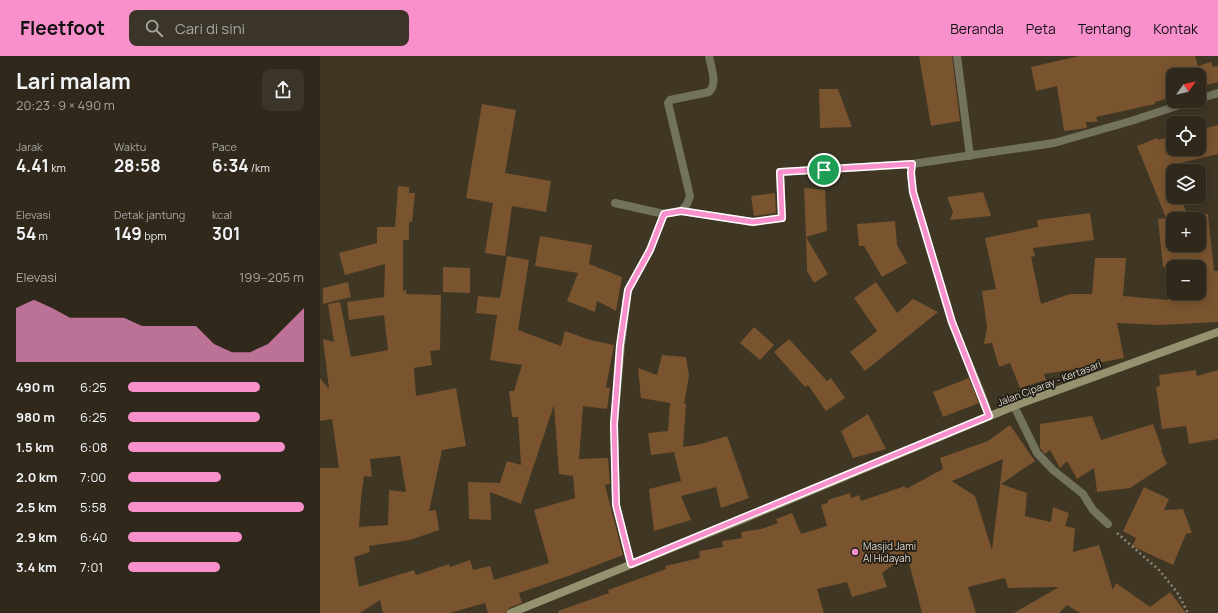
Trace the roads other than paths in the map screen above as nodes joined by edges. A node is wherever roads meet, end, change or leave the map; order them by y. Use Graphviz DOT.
graph roads {
  1 [pos="709,56"];
  2 [pos="958,56"];
  3 [pos="1218,93"];
  4 [pos="1206,97"];
  5 [pos="1171,108"];
  6 [pos="970,156"];
  7 [pos="912,164"];
  8 [pos="615,203"];
  9 [pos="681,211"];
  10 [pos="664,214"];
  11 [pos="1218,332"];
  12 [pos="1014,406"];
  13 [pos="989,416"];
  14 [pos="1108,524"];
  15 [pos="631,564"];
  16 [pos="511,613"];
  1 -- 9 [label="street"];
  2 -- 6 [label="street"];
  3 -- 4 [label="street"];
  5 -- 6 [label="street"];
  6 -- 7 [label="street"];
  7 -- 9 [label="street"];
  7 -- 13 [label="street"];
  8 -- 10 [label="street"];
  9 -- 10 [label="street"];
  10 -- 15 [label="street"];
  11 -- 12 [label="main road, Jalan Ciparay - Kertasari"];
  12 -- 13 [label="main road, Jalan Ciparay - Kertasari"];
  12 -- 14 [label="street"];
  13 -- 15 [label="main road, Jalan Ciparay - Kertasari"];
  15 -- 16 [label="main road, Jalan Ciparay - Kertasari"];
}
